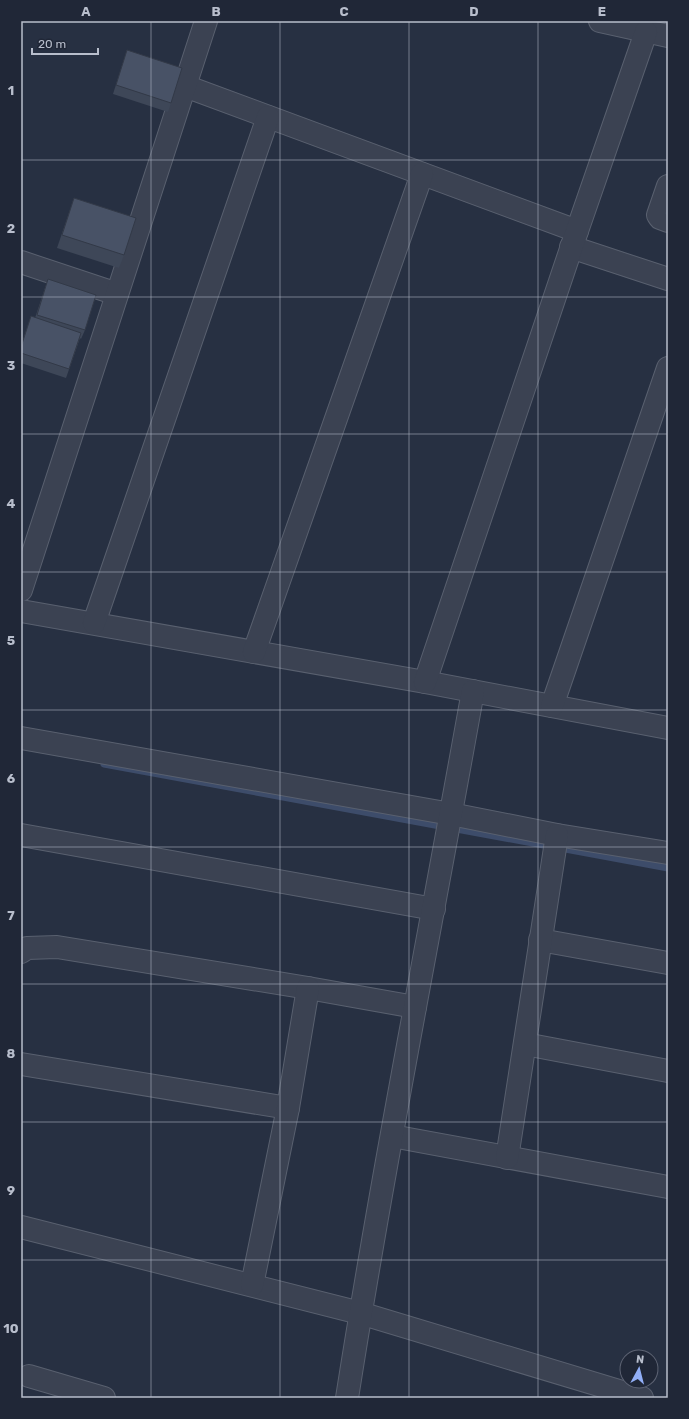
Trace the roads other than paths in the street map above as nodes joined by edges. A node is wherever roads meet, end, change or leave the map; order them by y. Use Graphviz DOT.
graph roads {
  1 [pos="206,21"];
  2 [pos="600,21"];
  3 [pos="646,32"];
  4 [pos="668,36"];
  5 [pos="185,86"];
  6 [pos="268,117"];
  7 [pos="422,174"];
  8 [pos="668,186"];
  9 [pos="668,221"];
  10 [pos="574,239"];
  11 [pos="21,262"];
  12 [pos="668,279"];
  13 [pos="117,294"];
  14 [pos="668,368"];
  15 [pos="21,590"];
  16 [pos="21,611"];
  17 [pos="94,623"];
  18 [pos="254,652"];
  19 [pos="425,682"];
  20 [pos="473,691"];
  21 [pos="552,706"];
  22 [pos="668,728"];
  23 [pos="21,738"];
  24 [pos="451,814"];
  25 [pos="21,834"];
  26 [pos="557,835"];
  27 [pos="668,853"];
  28 [pos="434,909"];
  29 [pos="540,940"];
  30 [pos="21,952"];
  31 [pos="668,963"];
  32 [pos="308,988"];
  33 [pos="415,1007"];
  34 [pos="524,1044"];
  35 [pos="21,1064"];
  36 [pos="668,1071"];
  37 [pos="288,1108"];
  38 [pos="392,1136"];
  39 [pos="507,1158"];
  40 [pos="668,1187"];
  41 [pos="21,1228"];
  42 [pos="252,1285"];
  43 [pos="360,1313"];
  44 [pos="29,1376"];
  45 [pos="104,1398"];
  46 [pos="347,1398"];
  47 [pos="642,1398"];
  1 -- 5 [label="street"];
  2 -- 3 [label="street"];
  3 -- 4 [label="street"];
  3 -- 10 [label="street"];
  5 -- 6 [label="street"];
  5 -- 13 [label="street"];
  6 -- 7 [label="street"];
  6 -- 17 [label="street"];
  7 -- 10 [label="street"];
  7 -- 18 [label="street"];
  8 -- 9 [label="street"];
  10 -- 12 [label="street"];
  10 -- 19 [label="street"];
  11 -- 13 [label="street"];
  13 -- 15 [label="street"];
  14 -- 21 [label="street"];
  16 -- 17 [label="street"];
  17 -- 18 [label="street"];
  18 -- 19 [label="street"];
  19 -- 20 [label="street"];
  20 -- 21 [label="street"];
  20 -- 24 [label="street"];
  21 -- 22 [label="street"];
  23 -- 24 [label="street"];
  24 -- 26 [label="street"];
  24 -- 28 [label="street"];
  25 -- 28 [label="street"];
  26 -- 27 [label="street"];
  26 -- 29 [label="street"];
  28 -- 33 [label="street"];
  29 -- 31 [label="street"];
  29 -- 34 [label="street"];
  30 -- 32 [label="street"];
  32 -- 33 [label="street"];
  32 -- 37 [label="street"];
  33 -- 38 [label="street"];
  34 -- 36 [label="street"];
  34 -- 39 [label="street"];
  35 -- 37 [label="street"];
  37 -- 42 [label="street"];
  38 -- 39 [label="street"];
  38 -- 43 [label="street"];
  39 -- 40 [label="street"];
  41 -- 42 [label="street"];
  42 -- 43 [label="street"];
  43 -- 46 [label="street"];
  43 -- 47 [label="street"];
  44 -- 45 [label="street"];
}
